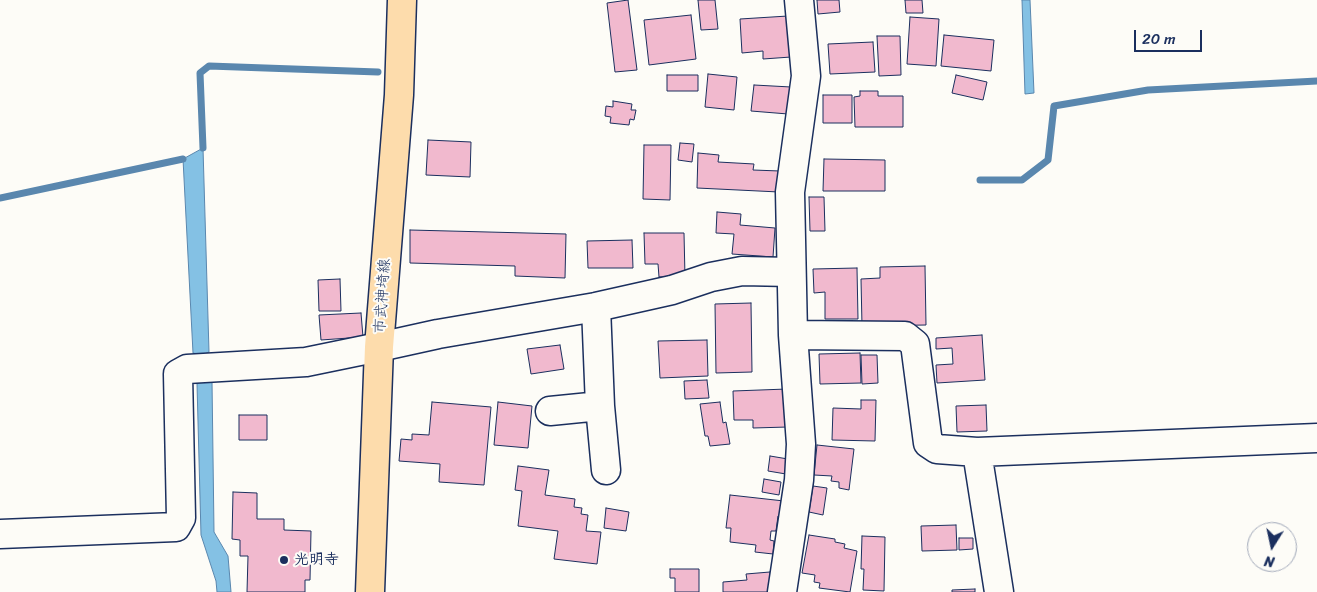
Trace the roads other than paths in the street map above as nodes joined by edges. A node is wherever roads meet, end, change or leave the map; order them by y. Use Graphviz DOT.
graph roads {
  1 [pos="402,0"];
  2 [pos="799,0"];
  3 [pos="791,272"];
  4 [pos="596,307"];
  5 [pos="802,336"];
  6 [pos="379,347"];
  7 [pos="600,406"];
  8 [pos="550,411"];
  9 [pos="1317,438"];
  10 [pos="977,452"];
  11 [pos="606,470"];
  12 [pos="0,534"];
  13 [pos="370,592"];
  14 [pos="782,592"];
  15 [pos="999,592"];
  1 -- 6 [label="main road, 市武神埼線"];
  2 -- 3 [label="street"];
  3 -- 4 [label="street"];
  3 -- 5 [label="street"];
  4 -- 6 [label="street"];
  4 -- 7 [label="street"];
  5 -- 10 [label="street"];
  5 -- 14 [label="street"];
  6 -- 12 [label="street"];
  6 -- 13 [label="main road, 市武神埼線"];
  7 -- 8 [label="street"];
  7 -- 11 [label="street"];
  9 -- 10 [label="street"];
  10 -- 15 [label="street"];
}
